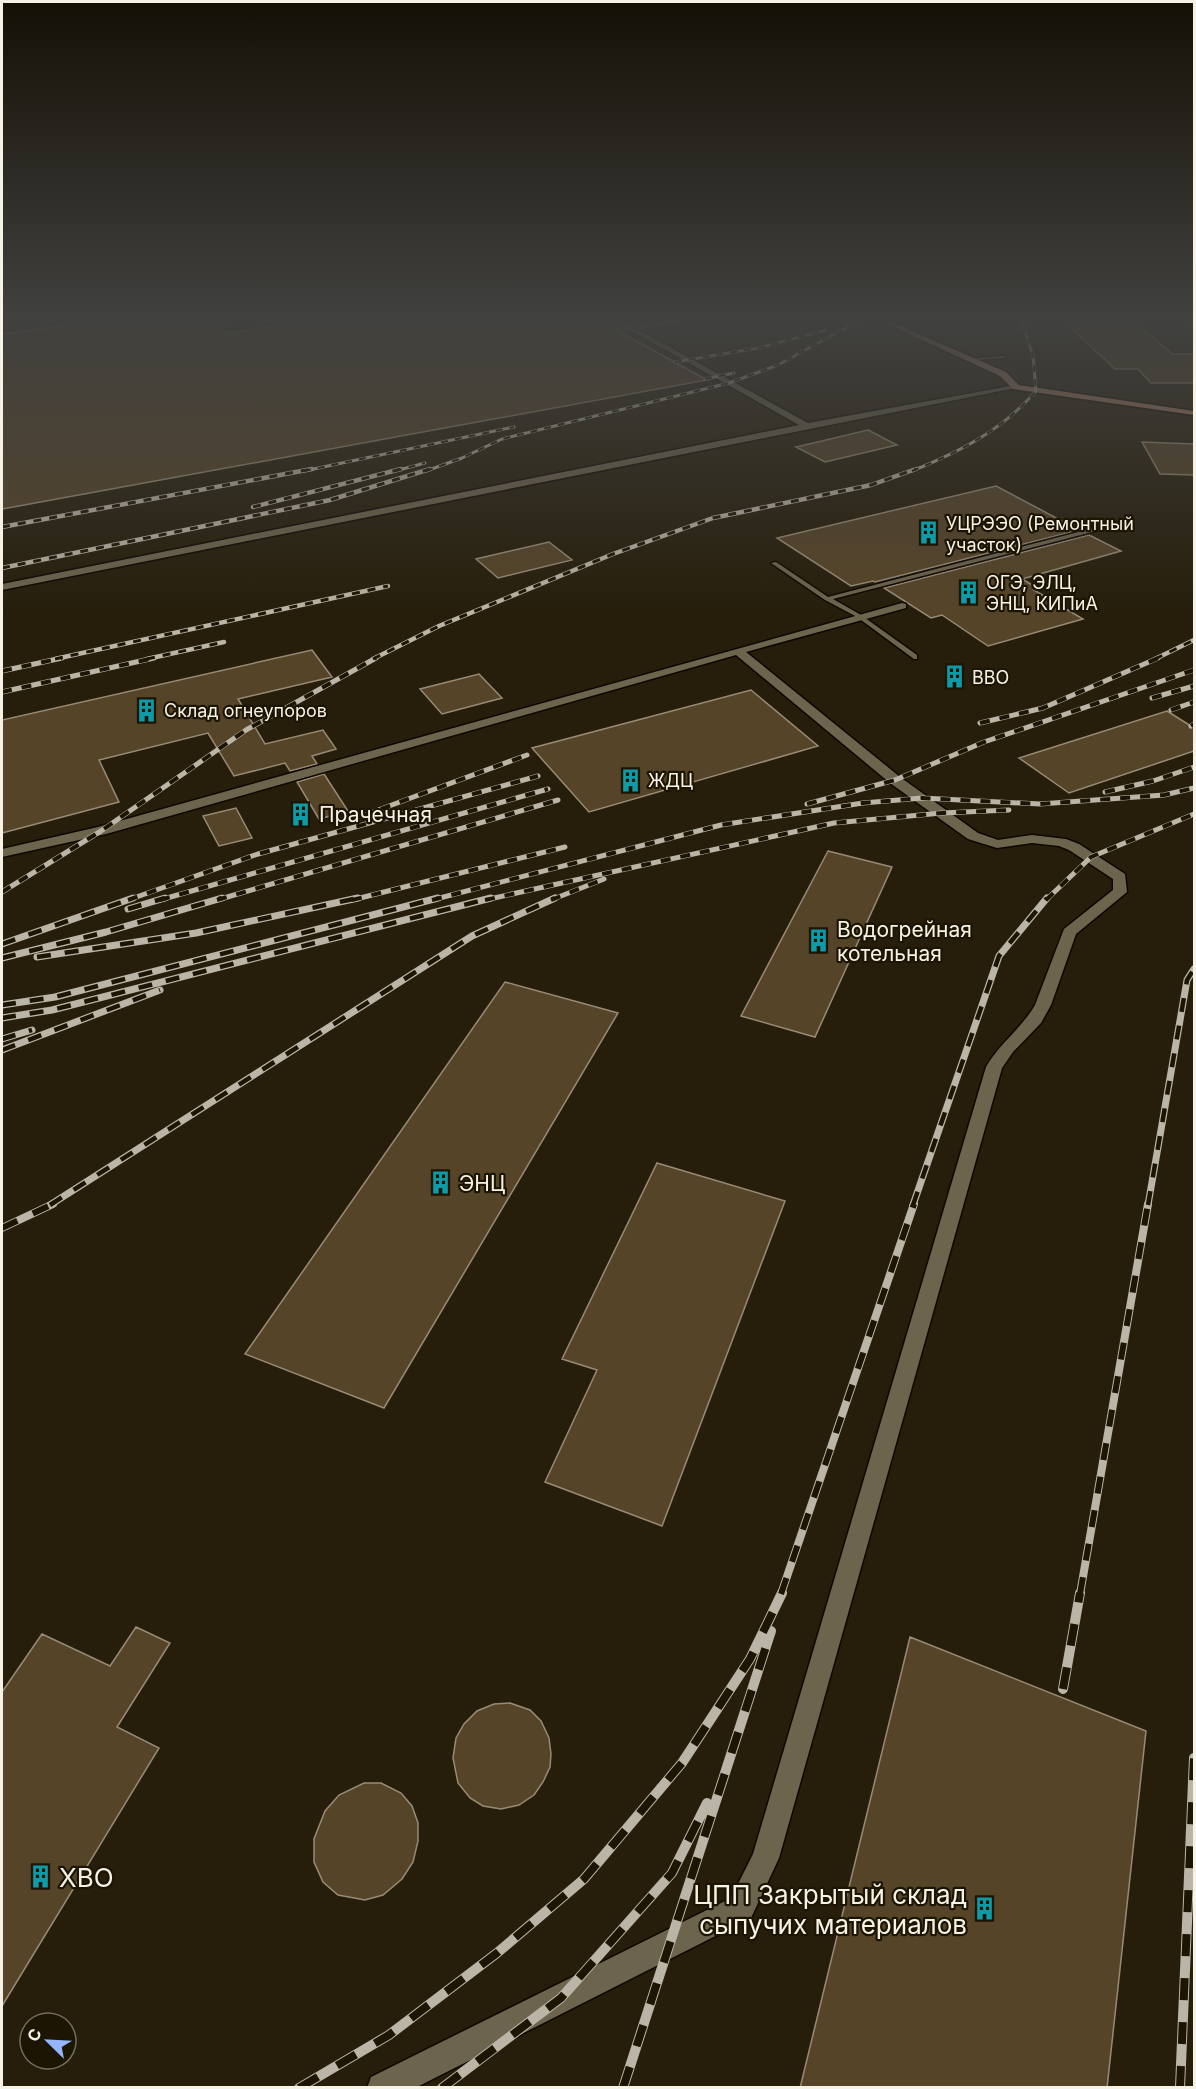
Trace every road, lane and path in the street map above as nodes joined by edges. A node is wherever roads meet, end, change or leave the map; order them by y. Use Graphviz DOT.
graph roads {
  1 [pos="795,419"];
  2 [pos="842,419"];
  3 [pos="807,426"];
  4 [pos="1094,530"];
  5 [pos="774,563"];
  6 [pos="2,587"];
  7 [pos="827,599"];
  8 [pos="902,606"];
  9 [pos="859,616"];
  10 [pos="738,651"];
  11 [pos="914,657"];
  12 [pos="2,853"];
  13 [pos="382,2088"];
  1 -- 3 [label="street"];
  2 -- 3 [label="street"];
  3 -- 6 [label="street"];
  4 -- 7 [label="lane"];
  5 -- 7 [label="lane"];
  7 -- 9 [label="lane"];
  8 -- 9 [label="street"];
  9 -- 10 [label="street"];
  9 -- 11 [label="lane"];
  10 -- 12 [label="street"];
  10 -- 13 [label="street"];
}
